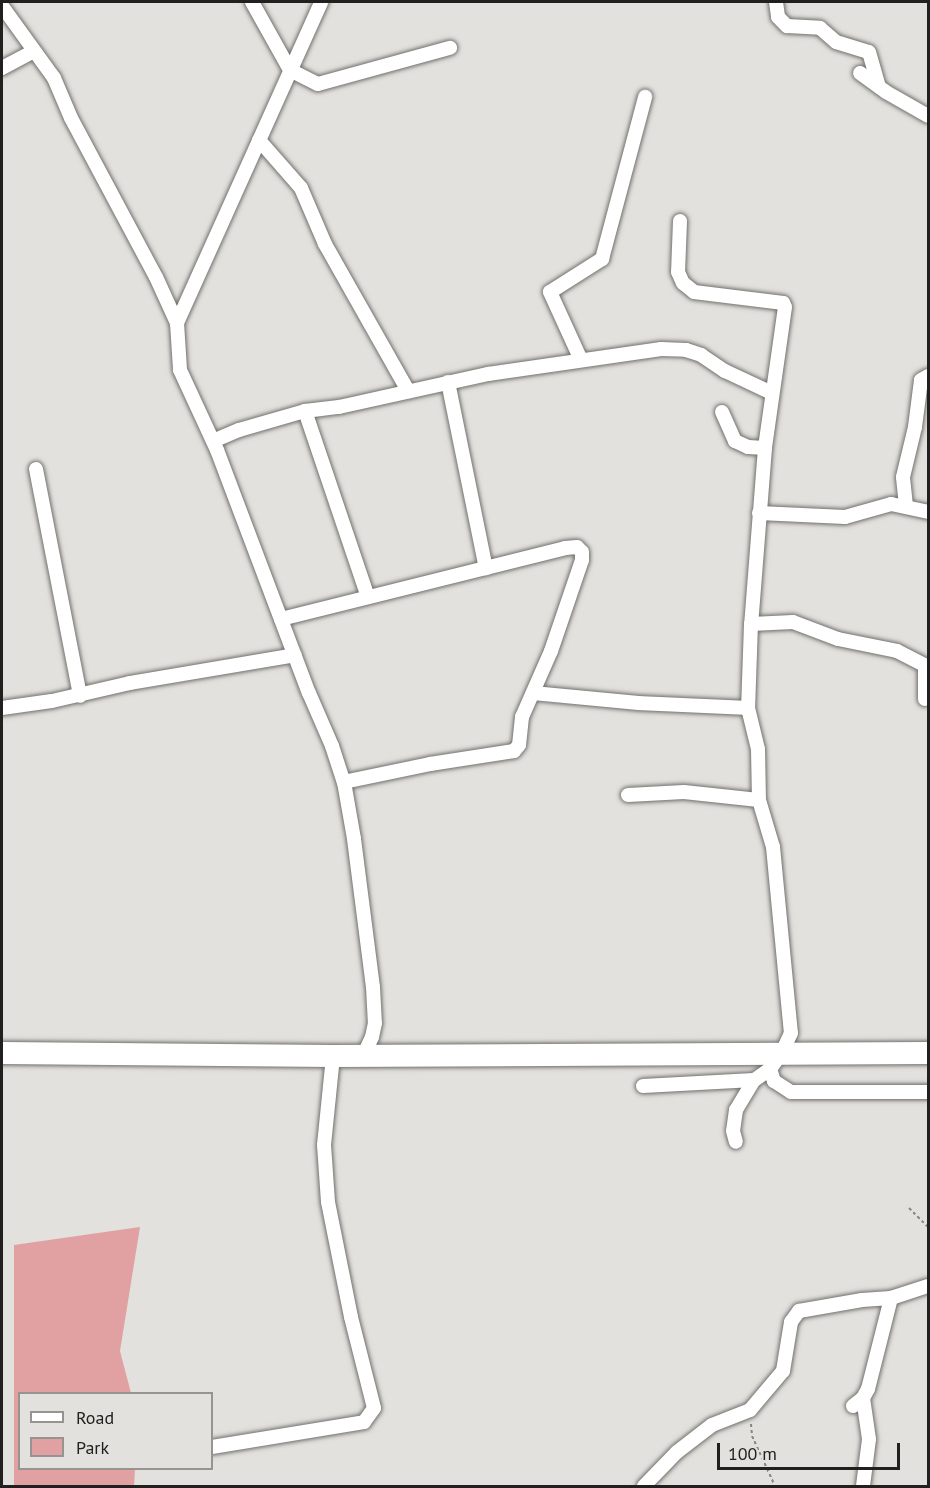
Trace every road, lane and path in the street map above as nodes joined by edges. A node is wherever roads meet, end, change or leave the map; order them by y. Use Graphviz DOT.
graph roads {
  1 [pos="252,2"];
  2 [pos="321,2"];
  3 [pos="776,2"];
  4 [pos="2,6"];
  5 [pos="450,48"];
  6 [pos="34,51"];
  7 [pos="2,68"];
  8 [pos="290,70"];
  9 [pos="860,73"];
  10 [pos="879,87"];
  11 [pos="645,97"];
  12 [pos="928,116"];
  13 [pos="258,140"];
  14 [pos="680,221"];
  15 [pos="177,323"];
  16 [pos="581,360"];
  17 [pos="928,376"];
  18 [pos="448,382"];
  19 [pos="408,391"];
  20 [pos="772,393"];
  21 [pos="305,411"];
  22 [pos="722,412"];
  23 [pos="213,441"];
  24 [pos="765,448"];
  25 [pos="36,469"];
  26 [pos="906,506"];
  27 [pos="928,512"];
  28 [pos="759,513"];
  29 [pos="486,568"];
  30 [pos="368,597"];
  31 [pos="281,619"];
  32 [pos="751,624"];
  33 [pos="295,655"];
  34 [pos="926,666"];
  35 [pos="533,693"];
  36 [pos="80,696"];
  37 [pos="925,699"];
  38 [pos="2,708"];
  39 [pos="748,708"];
  40 [pos="344,782"];
  41 [pos="628,795"];
  42 [pos="759,800"];
  43 [pos="2,1053"];
  44 [pos="928,1053"];
  45 [pos="333,1056"];
  46 [pos="363,1056"];
  47 [pos="775,1062"];
  48 [pos="754,1080"];
  49 [pos="643,1086"];
  50 [pos="928,1092"];
  51 [pos="736,1142"];
  52 [pos="909,1208"];
  53 [pos="928,1227"];
  54 [pos="928,1286"];
  55 [pos="891,1298"];
  56 [pos="750,1410"];
  57 [pos="213,1447"];
  58 [pos="644,1486"];
  59 [pos="775,1486"];
  60 [pos="863,1486"];
  1 -- 8 [label="street"];
  2 -- 8 [label="street"];
  3 -- 10 [label="street"];
  4 -- 6 [label="street"];
  5 -- 8 [label="street"];
  6 -- 7 [label="street"];
  6 -- 15 [label="street"];
  8 -- 13 [label="street"];
  9 -- 10 [label="street"];
  10 -- 12 [label="street"];
  11 -- 16 [label="street"];
  13 -- 15 [label="street"];
  13 -- 19 [label="street"];
  14 -- 20 [label="street"];
  15 -- 23 [label="street"];
  16 -- 18 [label="street"];
  16 -- 20 [label="street"];
  17 -- 26 [label="street"];
  18 -- 19 [label="street"];
  18 -- 29 [label="street"];
  19 -- 21 [label="street"];
  20 -- 24 [label="street"];
  21 -- 23 [label="street"];
  21 -- 30 [label="street"];
  22 -- 24 [label="street"];
  23 -- 31 [label="street"];
  24 -- 28 [label="street"];
  25 -- 36 [label="street"];
  26 -- 27 [label="street"];
  26 -- 28 [label="street"];
  28 -- 32 [label="street"];
  29 -- 30 [label="street"];
  29 -- 35 [label="street"];
  30 -- 31 [label="street"];
  31 -- 33 [label="street"];
  32 -- 34 [label="street"];
  32 -- 39 [label="street"];
  33 -- 36 [label="street"];
  33 -- 40 [label="street"];
  34 -- 37 [label="street"];
  35 -- 39 [label="street"];
  35 -- 40 [label="street"];
  36 -- 38 [label="street"];
  39 -- 42 [label="street"];
  40 -- 46 [label="street"];
  41 -- 42 [label="street"];
  42 -- 47 [label="street"];
  43 -- 45 [label="main road"];
  44 -- 47 [label="main road"];
  45 -- 46 [label="main road"];
  45 -- 57 [label="street"];
  46 -- 47 [label="main road"];
  47 -- 48 [label="street"];
  47 -- 50 [label="street"];
  48 -- 49 [label="street"];
  48 -- 51 [label="street"];
  52 -- 53 [label="path"];
  54 -- 55 [label="street"];
  55 -- 56 [label="street"];
  55 -- 60 [label="street"];
  56 -- 58 [label="street"];
  56 -- 59 [label="path"];
}
